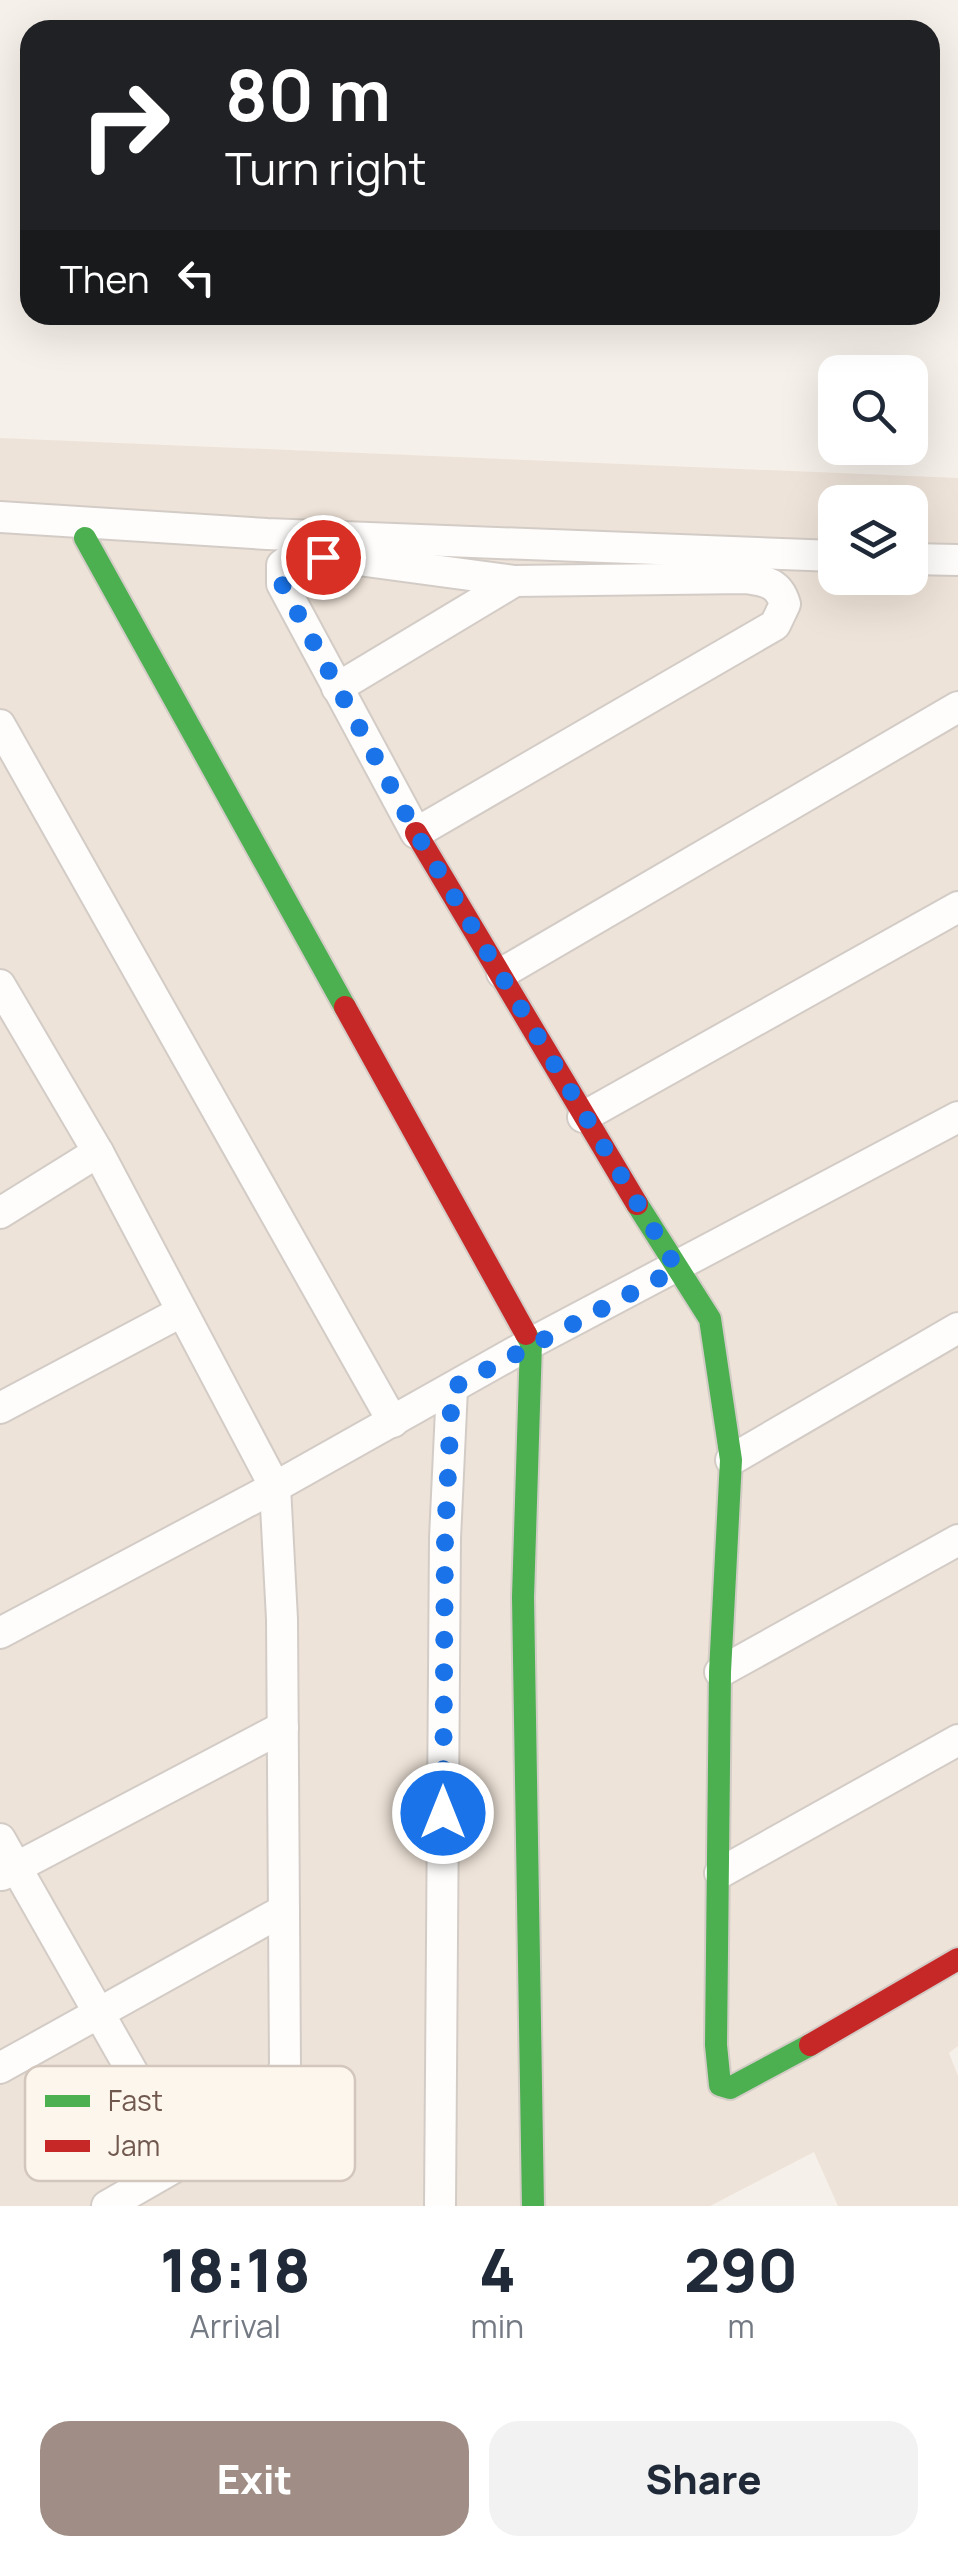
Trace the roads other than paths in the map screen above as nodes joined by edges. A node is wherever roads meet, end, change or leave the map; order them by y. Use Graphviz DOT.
graph roads {
  1 [pos="0,517"];
  2 [pos="84,538"];
  3 [pos="818,555"];
  4 [pos="928,559"];
  5 [pos="958,560"];
  6 [pos="515,582"];
  7 [pos="337,688"];
  8 [pos="958,707"];
  9 [pos="0,725"];
  10 [pos="416,833"];
  11 [pos="958,907"];
  12 [pos="502,973"];
  13 [pos="0,986"];
  14 [pos="10,1029"];
  15 [pos="583,1117"];
  16 [pos="958,1117"];
  17 [pos="98,1152"];
  18 [pos="0,1213"];
  19 [pos="677,1269"];
  20 [pos="179,1312"];
  21 [pos="958,1328"];
  22 [pos="531,1343"];
  23 [pos="452,1388"];
  24 [pos="0,1408"];
  25 [pos="393,1422"];
  26 [pos="732,1460"];
  27 [pos="275,1487"];
  28 [pos="958,1540"];
  29 [pos="0,1633"];
  30 [pos="720,1672"];
  31 [pos="283,1727"];
  32 [pos="958,1740"];
  33 [pos="0,1839"];
  34 [pos="8,1872"];
  35 [pos="720,1874"];
  36 [pos="284,1910"];
  37 [pos="958,1959"];
  38 [pos="98,2014"];
  39 [pos="128,2066"];
  40 [pos="284,2066"];
  41 [pos="0,2068"];
  42 [pos="153,2181"];
  43 [pos="107,2206"];
  44 [pos="440,2206"];
  45 [pos="534,2206"];
  1 -- 3 [label="street"];
  2 -- 22 [label="street"];
  4 -- 5 [label="street"];
  6 -- 7 [label="street"];
  6 -- 7 [label="street"];
  6 -- 10 [label="street"];
  7 -- 10 [label="street"];
  8 -- 12 [label="street"];
  9 -- 25 [label="street"];
  10 -- 12 [label="street"];
  11 -- 15 [label="street"];
  12 -- 15 [label="street"];
  13 -- 14 [label="street"];
  14 -- 17 [label="street"];
  15 -- 19 [label="street"];
  16 -- 19 [label="street"];
  17 -- 18 [label="street"];
  17 -- 20 [label="street"];
  19 -- 22 [label="street"];
  19 -- 26 [label="street"];
  20 -- 24 [label="street"];
  20 -- 27 [label="street"];
  21 -- 26 [label="street"];
  22 -- 23 [label="street"];
  22 -- 45 [label="street"];
  23 -- 25 [label="street"];
  23 -- 44 [label="street"];
  25 -- 27 [label="street"];
  26 -- 30 [label="street"];
  27 -- 29 [label="street"];
  27 -- 31 [label="street"];
  28 -- 30 [label="street"];
  30 -- 35 [label="street"];
  31 -- 34 [label="street"];
  31 -- 36 [label="street"];
  32 -- 35 [label="street"];
  33 -- 34 [label="street"];
  34 -- 38 [label="street"];
  35 -- 37 [label="street"];
  36 -- 38 [label="street"];
  36 -- 40 [label="street"];
  38 -- 39 [label="street"];
  38 -- 41 [label="street"];
  42 -- 43 [label="street"];
}
